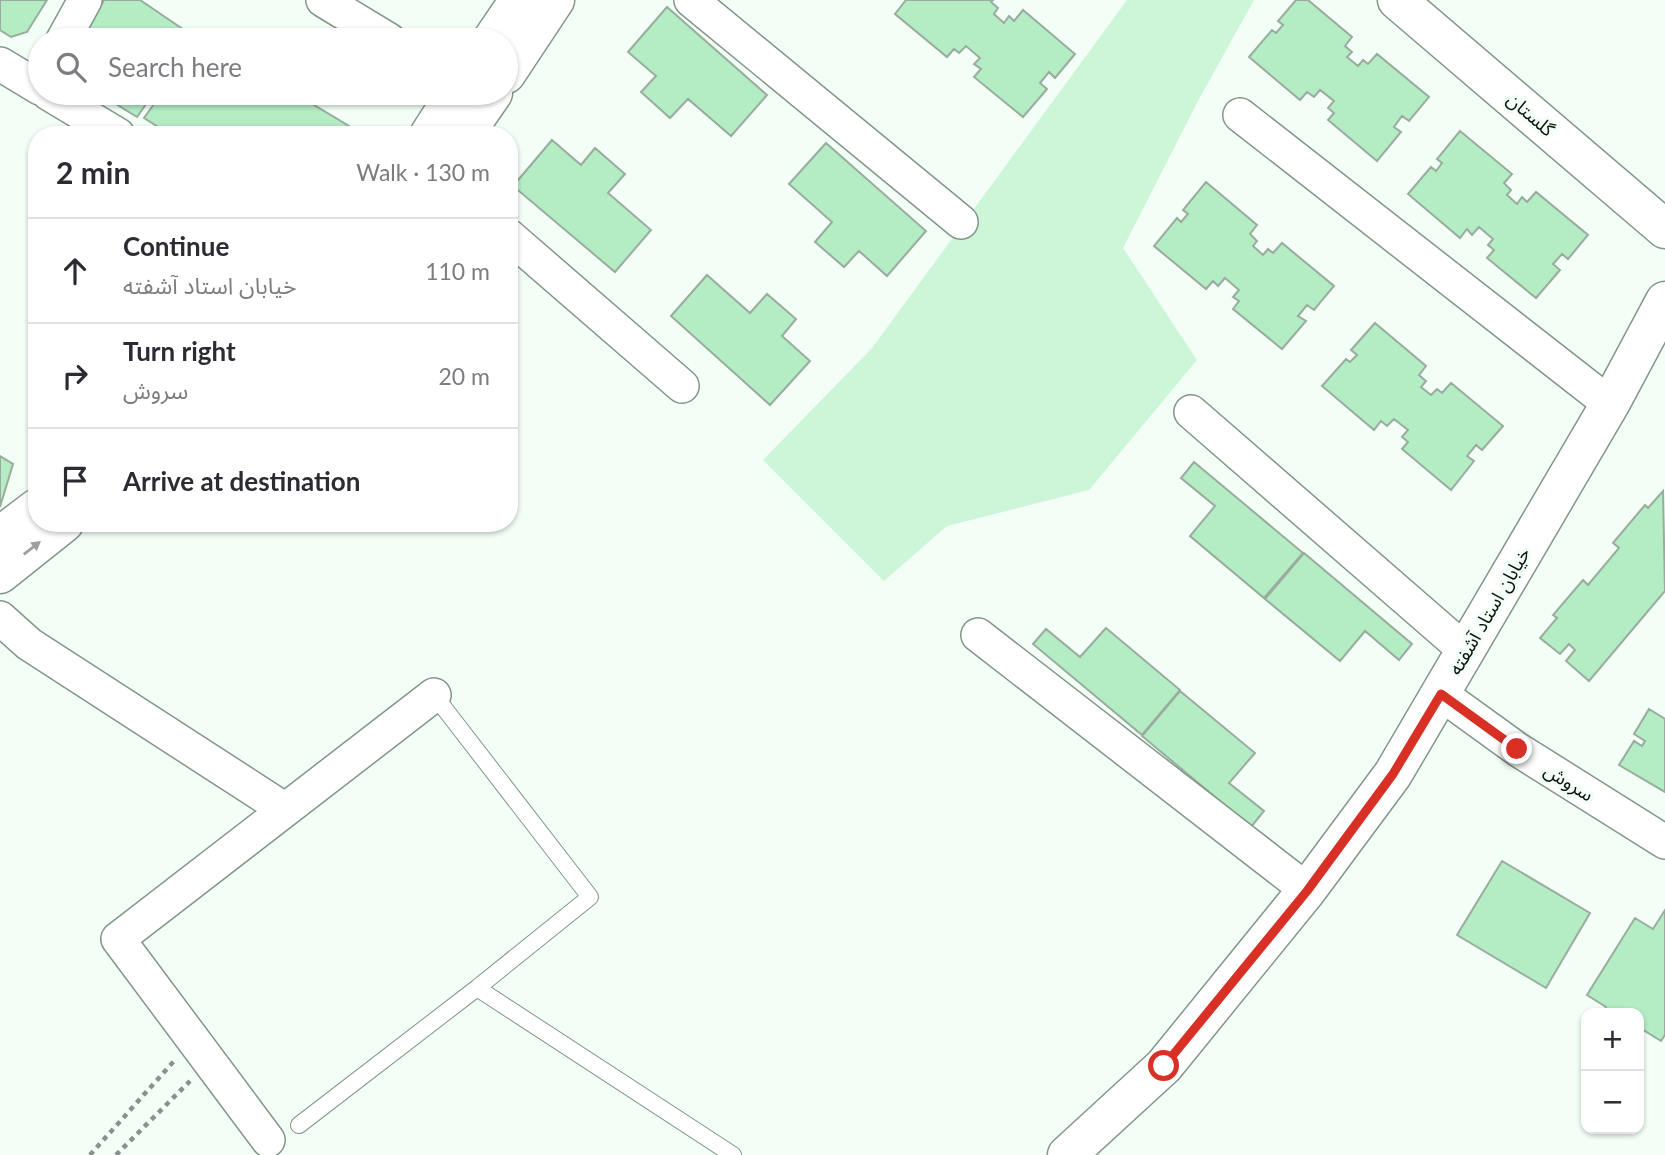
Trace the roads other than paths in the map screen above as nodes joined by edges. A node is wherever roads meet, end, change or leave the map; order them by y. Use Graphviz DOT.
graph roads {
  1 [pos="85,0"];
  2 [pos="323,0"];
  3 [pos="519,0"];
  4 [pos="555,0"];
  5 [pos="691,0"];
  6 [pos="1397,0"];
  7 [pos="70,28"];
  8 [pos="369,28"];
  9 [pos="500,28"];
  10 [pos="518,47"];
  11 [pos="0,64"];
  12 [pos="28,79"];
  13 [pos="70,105"];
  14 [pos="466,105"];
  15 [pos="477,105"];
  16 [pos="1240,115"];
  17 [pos="104,126"];
  18 [pos="440,126"];
  19 [pos="468,126"];
  20 [pos="961,222"];
  21 [pos="1665,229"];
  22 [pos="518,244"];
  23 [pos="1665,300"];
  24 [pos="682,386"];
  25 [pos="1610,404"];
  26 [pos="1191,412"];
  27 [pos="28,515"];
  28 [pos="52,532"];
  29 [pos="0,537"];
  30 [pos="0,573"];
  31 [pos="0,618"];
  32 [pos="978,635"];
  33 [pos="1466,651"];
  34 [pos="1441,694"];
  35 [pos="434,695"];
  36 [pos="284,809"];
  37 [pos="1665,842"];
  38 [pos="1307,891"];
  39 [pos="477,988"];
  40 [pos="299,1125"];
  41 [pos="268,1140"];
  42 [pos="733,1155"];
  43 [pos="1067,1155"];
  1 -- 7 [label="street"];
  2 -- 8 [label="street"];
  3 -- 9 [label="street"];
  4 -- 10 [label="street"];
  5 -- 20 [label="street"];
  6 -- 21 [label="street, گلستان"];
  11 -- 12 [label="street"];
  13 -- 17 [label="street"];
  14 -- 18 [label="street"];
  15 -- 19 [label="street"];
  16 -- 25 [label="street"];
  22 -- 24 [label="street"];
  23 -- 25 [label="street, خیابان استاد آشفته"];
  25 -- 33 [label="street, خیابان استاد آشفته"];
  26 -- 33 [label="street"];
  27 -- 29 [label="street"];
  30 -- 28 [label="street, one-way"];
  31 -- 36 [label="street"];
  32 -- 38 [label="street"];
  33 -- 34 [label="street, خیابان استاد آشفته"];
  34 -- 37 [label="street, سروش"];
  34 -- 38 [label="street, خیابان استاد آشفته"];
  35 -- 36 [label="street"];
  35 -- 39 [label="lane"];
  36 -- 41 [label="street"];
  38 -- 43 [label="street, خیابان استاد آشفته"];
  39 -- 40 [label="lane"];
  39 -- 42 [label="lane"];
}
